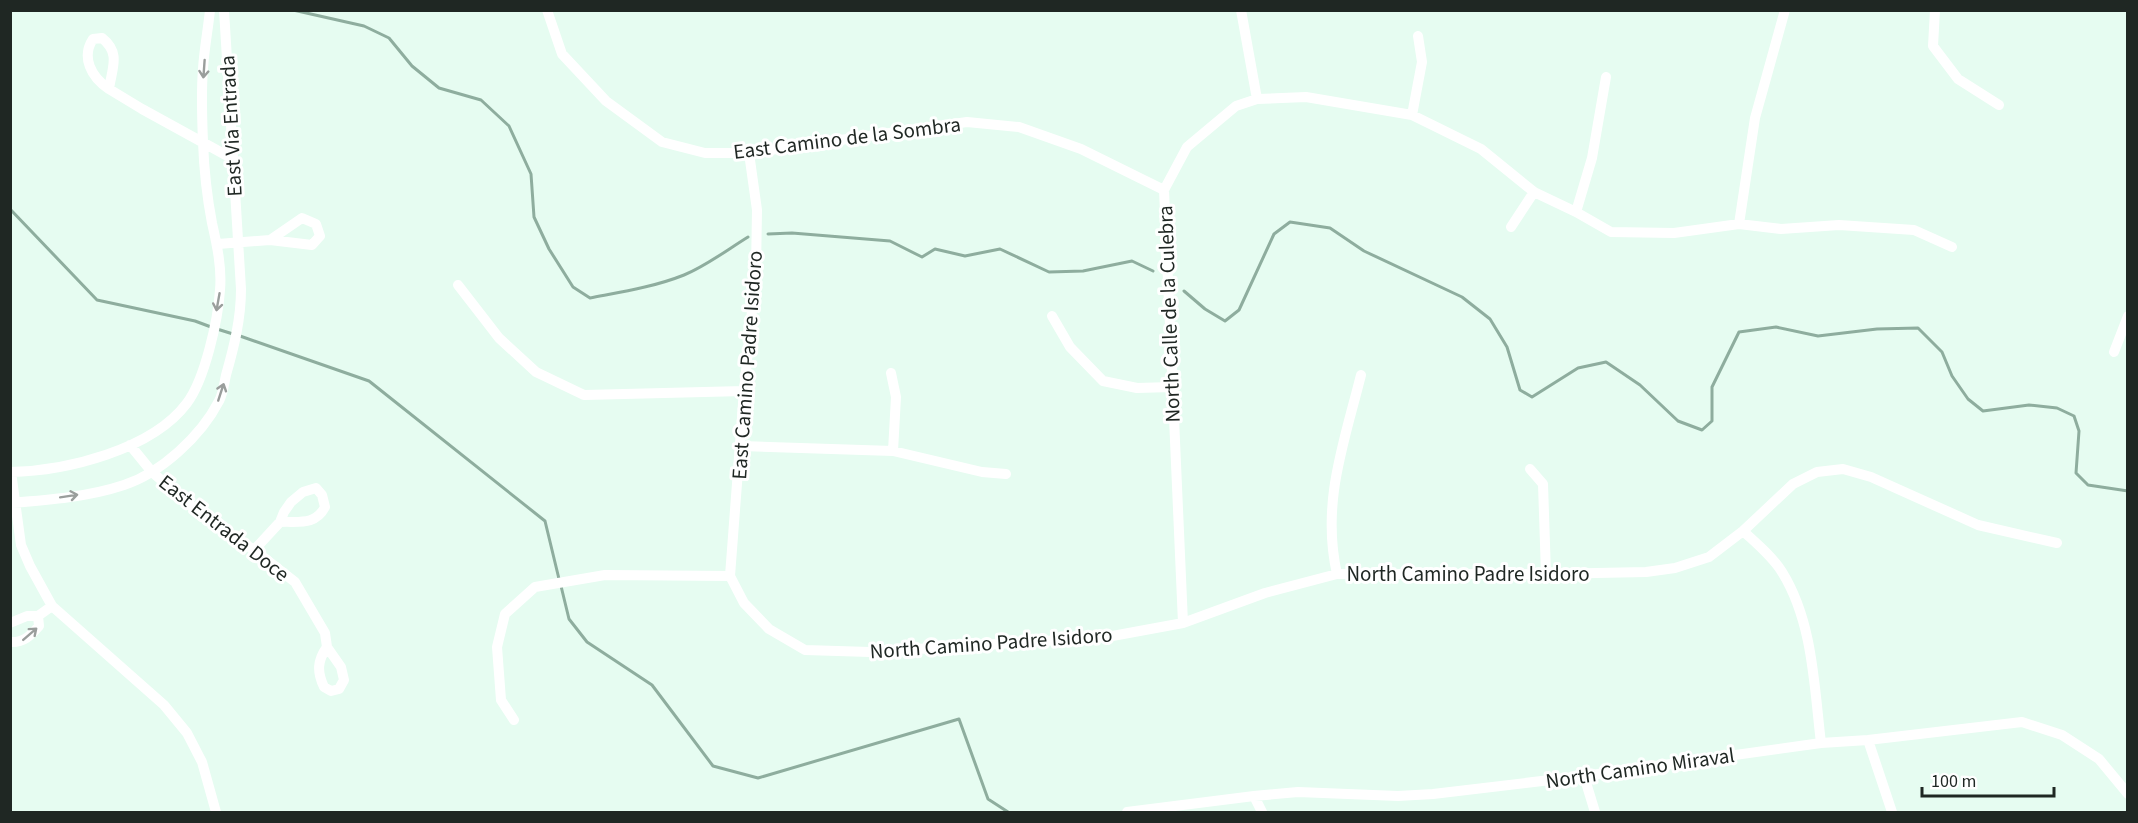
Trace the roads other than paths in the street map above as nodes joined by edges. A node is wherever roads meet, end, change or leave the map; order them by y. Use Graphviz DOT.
graph roads {
  1 [pos="210,10"];
  2 [pos="224,10"];
  3 [pos="547,10"];
  4 [pos="1241,10"];
  5 [pos="1785,10"];
  6 [pos="1935,10"];
  7 [pos="1418,36"];
  8 [pos="1606,77"];
  9 [pos="109,89"];
  10 [pos="1257,99"];
  11 [pos="1999,105"];
  12 [pos="1413,115"];
  13 [pos="203,143"];
  14 [pos="749,153"];
  15 [pos="233,159"];
  16 [pos="1164,190"];
  17 [pos="1534,192"];
  18 [pos="1576,212"];
  19 [pos="1739,224"];
  20 [pos="1511,227"];
  21 [pos="270,240"];
  22 [pos="237,243"];
  23 [pos="218,244"];
  24 [pos="1952,247"];
  25 [pos="458,285"];
  26 [pos="1052,316"];
  27 [pos="2127,316"];
  28 [pos="2114,352"];
  29 [pos="891,373"];
  30 [pos="1361,375"];
  31 [pos="1172,387"];
  32 [pos="744,391"];
  33 [pos="130,445"];
  34 [pos="741,446"];
  35 [pos="893,452"];
  36 [pos="1530,469"];
  37 [pos="11,472"];
  38 [pos="152,472"];
  39 [pos="1006,474"];
  40 [pos="12,503"];
  41 [pos="280,522"];
  42 [pos="1743,531"];
  43 [pos="2057,543"];
  44 [pos="254,549"];
  45 [pos="1337,574"];
  46 [pos="1546,574"];
  47 [pos="730,576"];
  48 [pos="52,606"];
  49 [pos="38,616"];
  50 [pos="10,623"];
  51 [pos="1183,623"];
  52 [pos="10,642"];
  53 [pos="327,647"];
  54 [pos="514,720"];
  55 [pos="1868,740"];
  56 [pos="1821,743"];
  57 [pos="1584,776"];
  58 [pos="2127,794"];
  59 [pos="1254,796"];
  60 [pos="216,813"];
  61 [pos="1127,813"];
  62 [pos="1262,813"];
  63 [pos="1595,813"];
  64 [pos="1892,813"];
  1 -- 13 [label="street, East Via Entrada, one-way"];
  2 -- 15 [label="street, East Via Entrada"];
  3 -- 14 [label="street, East Camino de la Sombra"];
  4 -- 10 [label="street"];
  5 -- 19 [label="street"];
  6 -- 11 [label="street"];
  7 -- 12 [label="street"];
  8 -- 18 [label="street"];
  9 -- 13 [label="street"];
  10 -- 12 [label="street, North Calle de la Culebra"];
  10 -- 16 [label="street, North Calle de la Culebra"];
  12 -- 17 [label="street, North Calle de la Culebra"];
  13 -- 15 [label="street"];
  13 -- 23 [label="street, East Via Entrada"];
  14 -- 16 [label="street, East Camino de la Sombra"];
  14 -- 32 [label="street, East Camino Padre Isidoro"];
  15 -- 22 [label="street, East Via Entrada"];
  16 -- 31 [label="street, North Calle de la Culebra"];
  17 -- 18 [label="street, North Calle de la Culebra"];
  17 -- 20 [label="street"];
  18 -- 19 [label="street, North Calle de la Culebra"];
  19 -- 24 [label="street, North Calle de la Culebra"];
  21 -- 22 [label="street"];
  22 -- 23 [label="street"];
  38 -- 22 [label="street, East Via Entrada, one-way"];
  23 -- 33 [label="street, East Via Entrada, one-way"];
  25 -- 32 [label="street"];
  26 -- 31 [label="street"];
  27 -- 28 [label="street"];
  29 -- 35 [label="street"];
  30 -- 45 [label="street"];
  31 -- 51 [label="street, North Calle de la Culebra"];
  32 -- 34 [label="street, East Camino Padre Isidoro"];
  33 -- 37 [label="street, East Via Entrada"];
  33 -- 38 [label="street, East Entrada Doce"];
  34 -- 35 [label="street"];
  34 -- 47 [label="street, East Camino Padre Isidoro"];
  35 -- 39 [label="street"];
  36 -- 46 [label="street"];
  37 -- 40 [label="street"];
  40 -- 38 [label="street, East Via Entrada, one-way"];
  38 -- 44 [label="street, East Entrada Doce"];
  40 -- 48 [label="street"];
  41 -- 44 [label="street"];
  42 -- 43 [label="street, North Camino Padre Isidoro"];
  42 -- 46 [label="street, North Camino Padre Isidoro"];
  42 -- 56 [label="street"];
  44 -- 53 [label="street, East Entrada Doce"];
  45 -- 46 [label="street, North Camino Padre Isidoro"];
  45 -- 51 [label="street, North Camino Padre Isidoro"];
  47 -- 51 [label="street, North Camino Padre Isidoro"];
  47 -- 54 [label="street"];
  48 -- 49 [label="street"];
  48 -- 60 [label="street"];
  49 -- 50 [label="street"];
  52 -- 49 [label="street, one-way"];
  55 -- 56 [label="street, North Camino Miraval"];
  55 -- 58 [label="street, North Camino Miraval"];
  55 -- 64 [label="street"];
  56 -- 57 [label="street, North Camino Miraval"];
  57 -- 59 [label="street, North Camino Miraval"];
  57 -- 63 [label="street"];
  59 -- 61 [label="street, North Camino Miraval"];
  59 -- 62 [label="street"];
}
